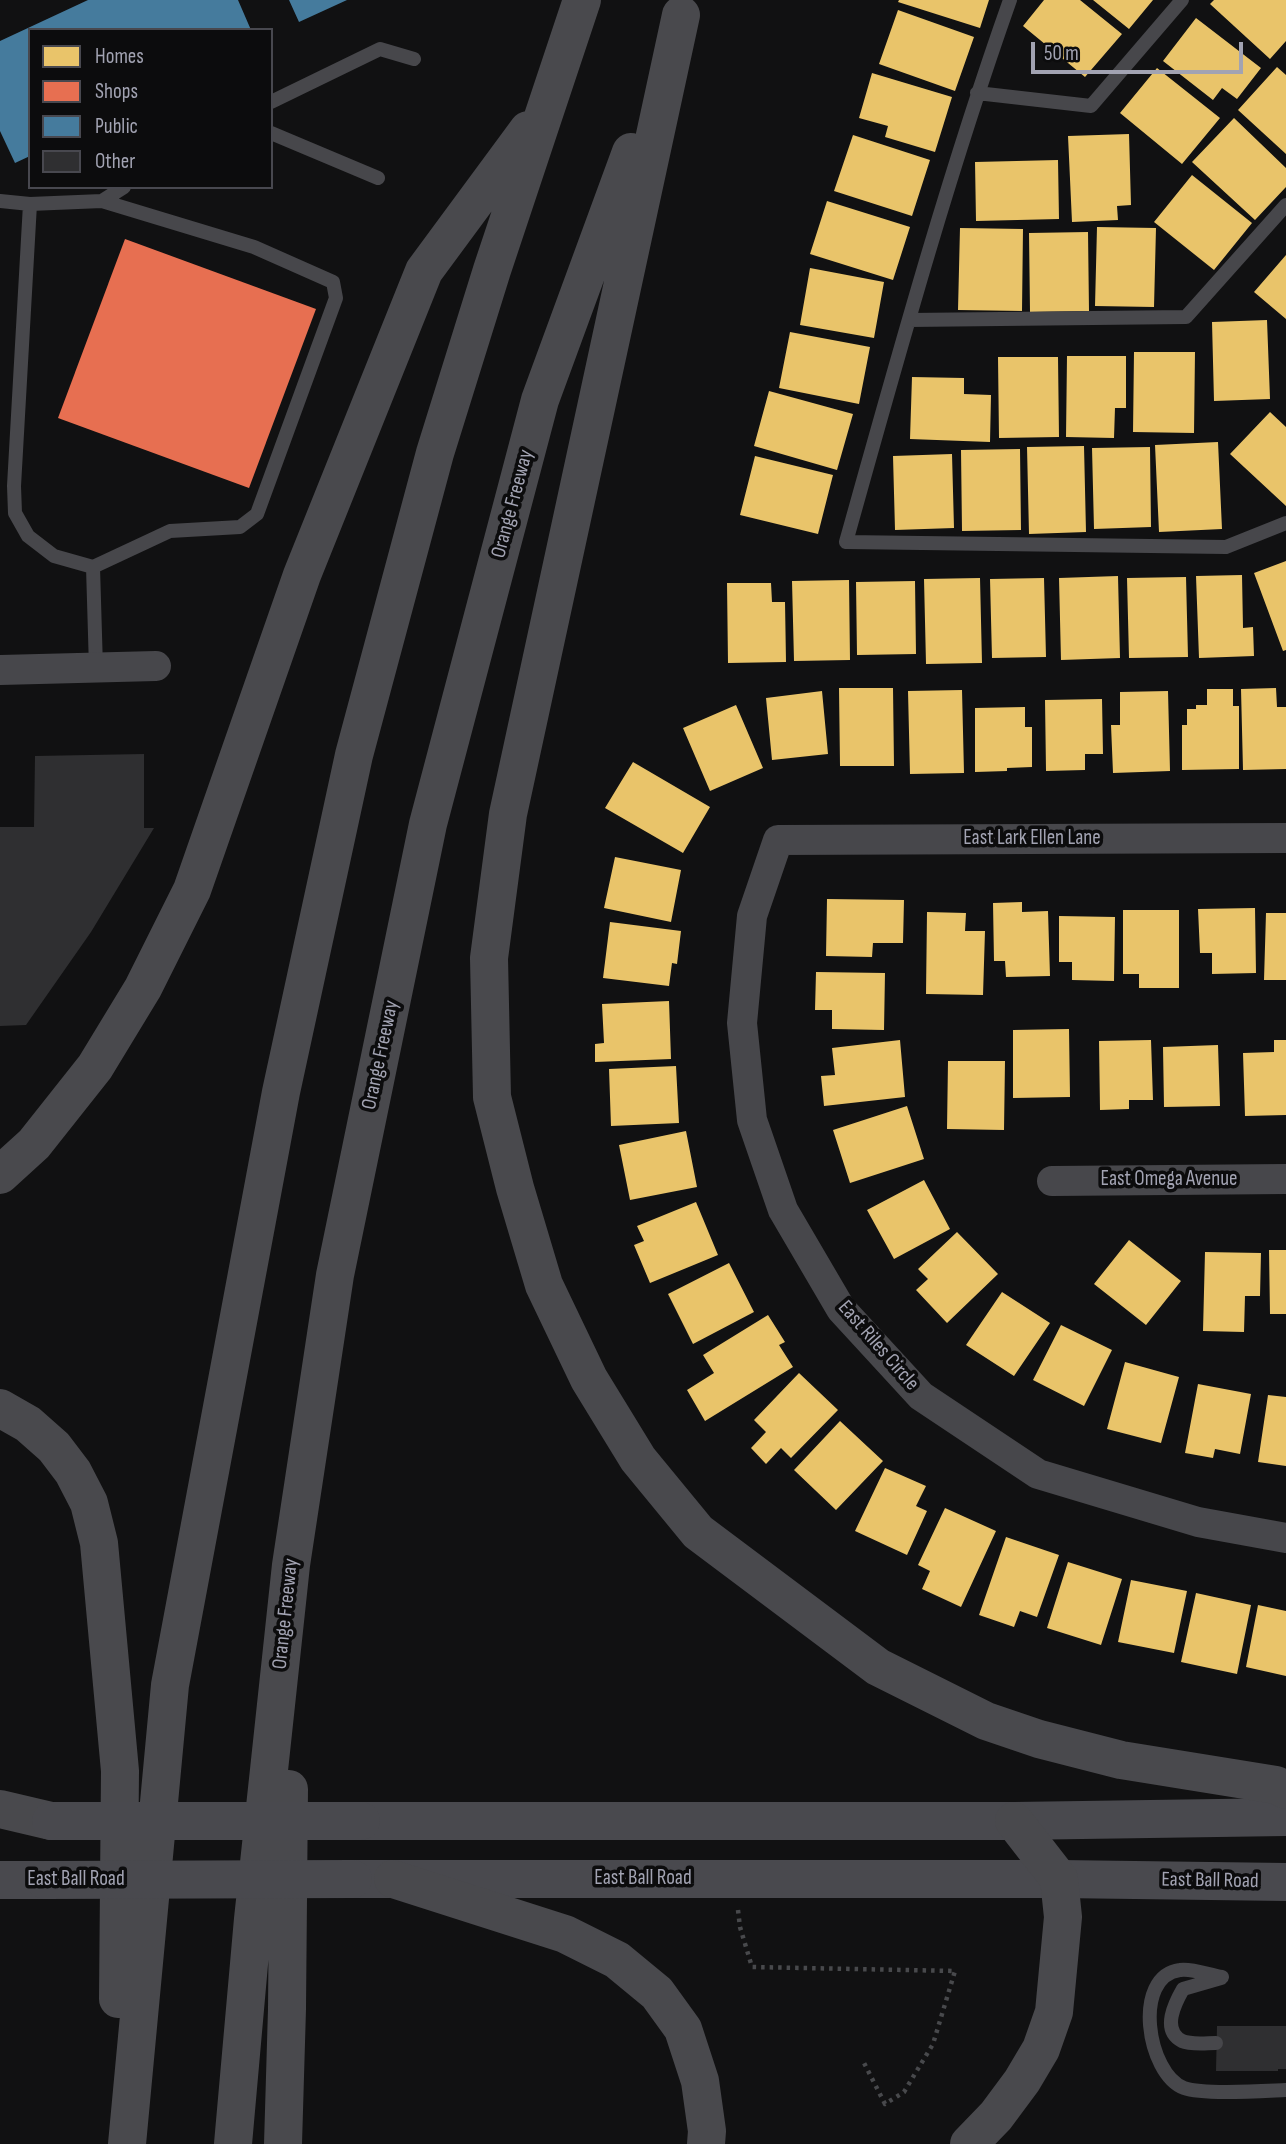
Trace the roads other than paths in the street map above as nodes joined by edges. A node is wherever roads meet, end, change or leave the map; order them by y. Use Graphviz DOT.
graph roads {
  1 [pos="582,0"];
  2 [pos="1010,0"];
  3 [pos="1182,0"];
  4 [pos="683,8"];
  5 [pos="414,59"];
  6 [pos="977,93"];
  7 [pos="273,101"];
  8 [pos="548,103"];
  9 [pos="273,134"];
  10 [pos="378,178"];
  11 [pos="121,189"];
  12 [pos="0,201"];
  13 [pos="102,201"];
  14 [pos="30,204"];
  15 [pos="1286,205"];
  16 [pos="909,320"];
  17 [pos="1286,523"];
  18 [pos="93,568"];
  19 [pos="156,667"];
  20 [pos="96,668"];
  21 [pos="0,670"];
  22 [pos="1286,838"];
  23 [pos="778,840"];
  24 [pos="0,1175"];
  25 [pos="1286,1180"];
  26 [pos="1052,1181"];
  27 [pos="0,1408"];
  28 [pos="1286,1538"];
  29 [pos="291,1565"];
  30 [pos="1286,1790"];
  31 [pos="0,1809"];
  32 [pos="1286,1817"];
  33 [pos="0,1821"];
  34 [pos="51,1821"];
  35 [pos="1014,1821"];
  36 [pos="393,1879"];
  37 [pos="1059,1879"];
  38 [pos="0,1880"];
  39 [pos="1286,1882"];
  40 [pos="1216,2043"];
  41 [pos="1286,2090"];
  42 [pos="114,2144"];
  43 [pos="127,2144"];
  44 [pos="233,2144"];
  45 [pos="283,2144"];
  46 [pos="706,2144"];
  47 [pos="969,2144"];
  1 -- 8 [label="highway"];
  2 -- 6 [label="lane"];
  3 -- 6 [label="lane"];
  4 -- 29 [label="highway, Orange Freeway"];
  4 -- 30 [label="highway"];
  5 -- 7 [label="lane"];
  6 -- 16 [label="lane"];
  8 -- 24 [label="highway"];
  8 -- 43 [label="highway"];
  9 -- 10 [label="lane"];
  11 -- 13 [label="lane"];
  12 -- 14 [label="lane"];
  13 -- 14 [label="lane"];
  13 -- 18 [label="lane"];
  14 -- 18 [label="lane"];
  15 -- 16 [label="lane"];
  16 -- 17 [label="lane"];
  18 -- 20 [label="lane"];
  19 -- 20 [label="street"];
  20 -- 21 [label="street"];
  22 -- 23 [label="street, East Lark Ellen Lane"];
  23 -- 28 [label="street, East Riles Circle"];
  25 -- 26 [label="street, East Omega Avenue"];
  27 -- 42 [label="highway"];
  29 -- 44 [label="highway, Orange Freeway"];
  29 -- 45 [label="highway"];
  31 -- 34 [label="highway"];
  32 -- 35 [label="main road"];
  33 -- 34 [label="main road"];
  34 -- 35 [label="main road, bridge"];
  35 -- 37 [label="highway"];
  36 -- 37 [label="main road, East Ball Road"];
  36 -- 38 [label="main road, East Ball Road, bridge"];
  36 -- 46 [label="highway"];
  37 -- 39 [label="main road, East Ball Road"];
  37 -- 47 [label="highway"];
  40 -- 41 [label="lane"];
}
